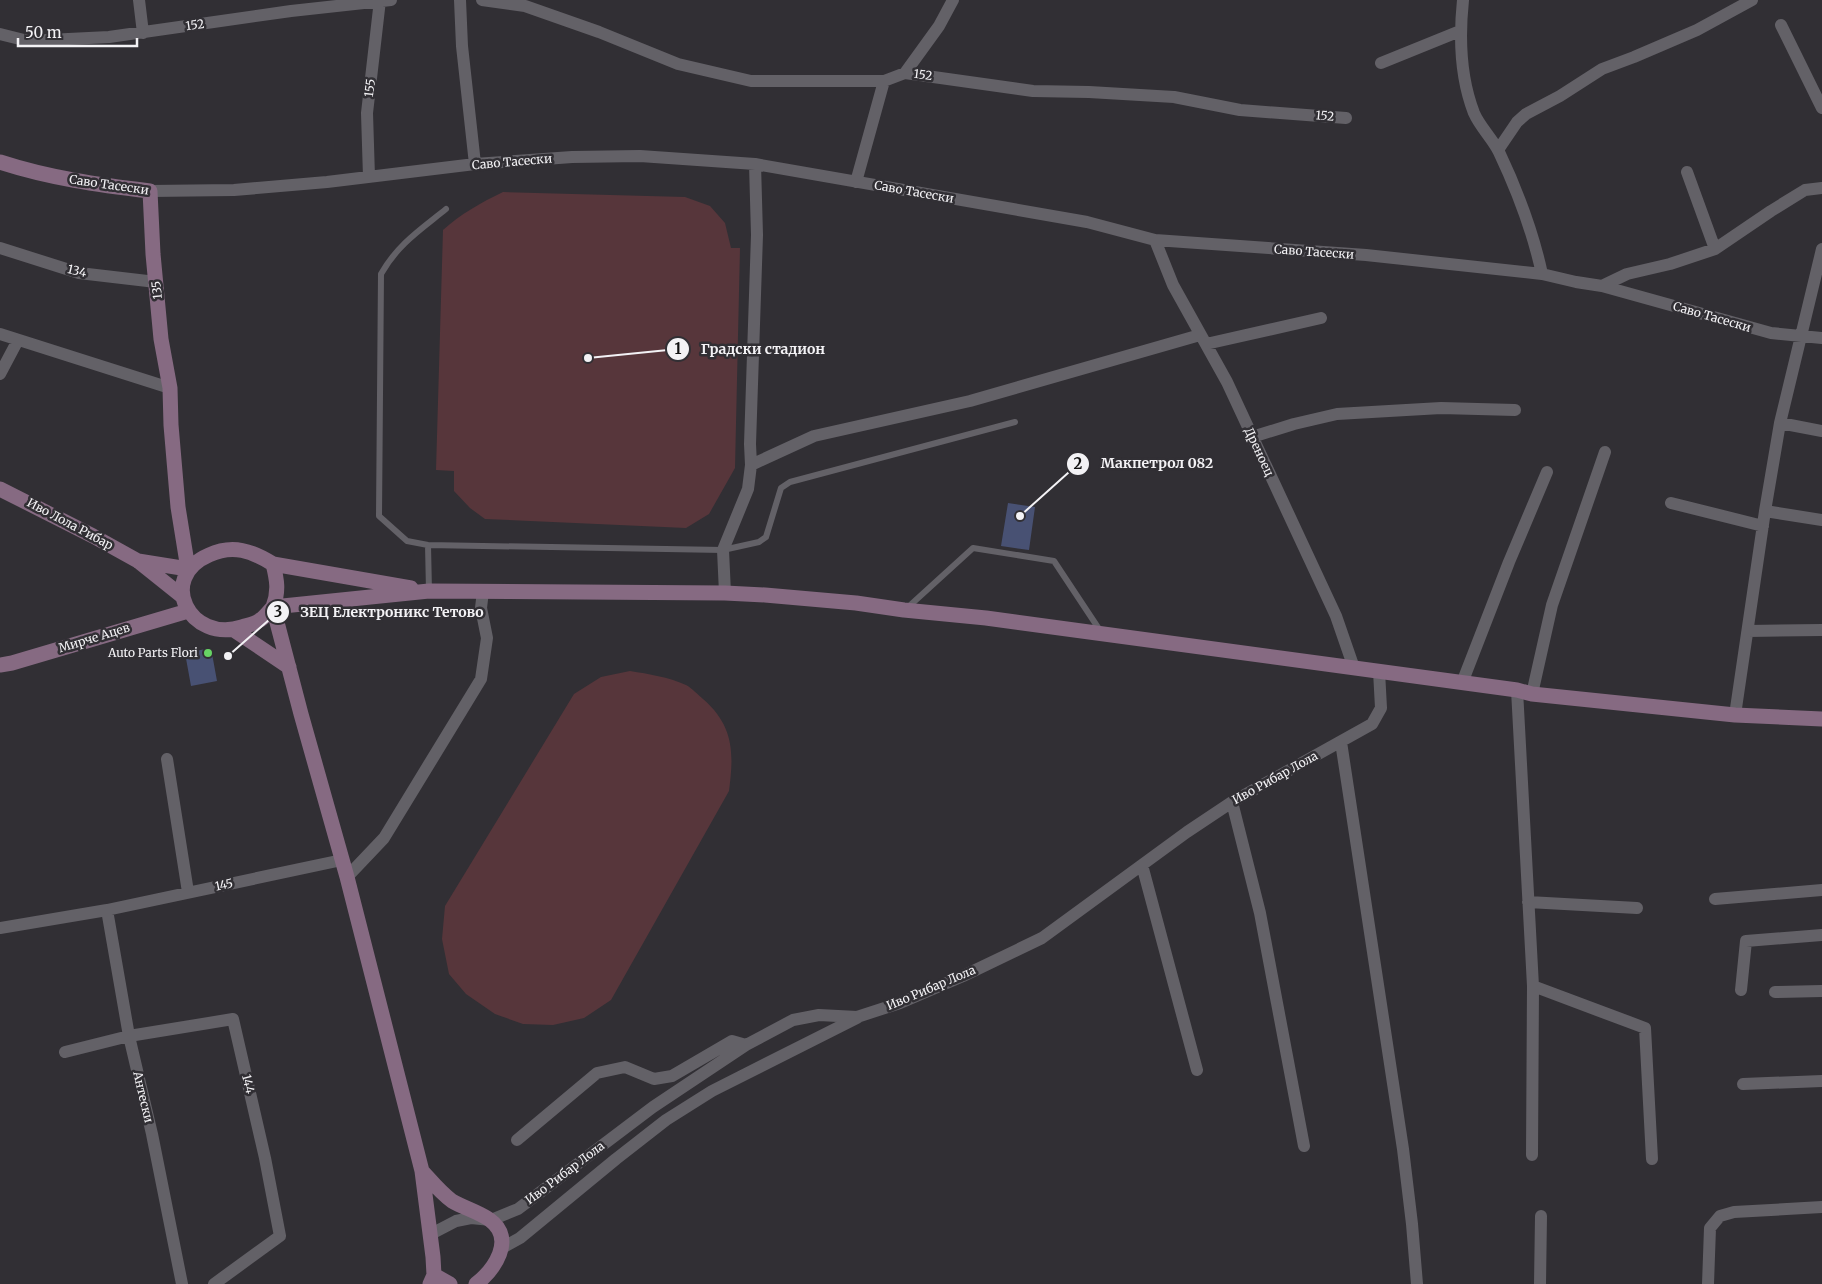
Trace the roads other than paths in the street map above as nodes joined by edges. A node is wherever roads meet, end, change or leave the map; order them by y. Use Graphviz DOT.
graph roads {
  1 [pos="139,0"];
  2 [pos="460,0"];
  3 [pos="482,0"];
  4 [pos="953,0"];
  5 [pos="1463,0"];
  6 [pos="1752,0"];
  7 [pos="384,1"];
  8 [pos="1781,25"];
  9 [pos="1460,31"];
  10 [pos="143,33"];
  11 [pos="0,34"];
  12 [pos="1381,63"];
  13 [pos="905,73"];
  14 [pos="884,81"];
  15 [pos="1822,108"];
  16 [pos="1346,118"];
  17 [pos="1498,150"];
  18 [pos="0,162"];
  19 [pos="475,164"];
  20 [pos="755,164"];
  21 [pos="1687,172"];
  22 [pos="369,177"];
  23 [pos="856,182"];
  24 [pos="1822,188"];
  25 [pos="150,191"];
  26 [pos="446,209"];
  27 [pos="1155,240"];
  28 [pos="0,248"];
  29 [pos="1715,249"];
  30 [pos="1822,249"];
  31 [pos="1542,274"];
  32 [pos="156,282"];
  33 [pos="1602,286"];
  34 [pos="1321,318"];
  35 [pos="0,334"];
  36 [pos="1800,336"];
  37 [pos="1822,338"];
  38 [pos="18,340"];
  39 [pos="1203,340"];
  40 [pos="0,374"];
  41 [pos="170,388"];
  42 [pos="1515,410"];
  43 [pos="1015,422"];
  44 [pos="1780,423"];
  45 [pos="1822,431"];
  46 [pos="1252,437"];
  47 [pos="1605,452"];
  48 [pos="751,465"];
  49 [pos="1547,472"];
  50 [pos="0,489"];
  51 [pos="1671,503"];
  52 [pos="1765,511"];
  53 [pos="1822,520"];
  54 [pos="1763,526"];
  55 [pos="428,545"];
  56 [pos="723,550"];
  57 [pos="138,561"];
  58 [pos="273,564"];
  59 [pos="188,569"];
  60 [pos="429,591"];
  61 [pos="483,591"];
  62 [pos="725,593"];
  63 [pos="185,604"];
  64 [pos="273,607"];
  65 [pos="904,610"];
  66 [pos="234,630"];
  67 [pos="1822,630"];
  68 [pos="1748,631"];
  69 [pos="1104,635"];
  70 [pos="0,665"];
  71 [pos="289,667"];
  72 [pos="1354,668"];
  73 [pos="1379,670"];
  74 [pos="1462,682"];
  75 [pos="1524,692"];
  76 [pos="1735,715"];
  77 [pos="1822,719"];
  78 [pos="1341,742"];
  79 [pos="166,759"];
  80 [pos="1232,802"];
  81 [pos="342,860"];
  82 [pos="1142,866"];
  83 [pos="347,877"];
  84 [pos="1822,890"];
  85 [pos="188,892"];
  86 [pos="1715,899"];
  87 [pos="1528,902"];
  88 [pos="1637,908"];
  89 [pos="107,910"];
  90 [pos="0,928"];
  91 [pos="1822,935"];
  92 [pos="1533,986"];
  93 [pos="1741,990"];
  94 [pos="1822,991"];
  95 [pos="1775,992"];
  96 [pos="857,1018"];
  97 [pos="130,1036"];
  98 [pos="746,1045"];
  99 [pos="66,1052"];
  100 [pos="1197,1070"];
  101 [pos="1822,1080"];
  102 [pos="1743,1084"];
  103 [pos="516,1140"];
  104 [pos="1304,1146"];
  105 [pos="1532,1156"];
  106 [pos="1652,1160"];
  107 [pos="422,1171"];
  108 [pos="1822,1207"];
  109 [pos="1541,1216"];
  110 [pos="491,1220"];
  111 [pos="430,1234"];
  112 [pos="502,1248"];
  113 [pos="432,1279"];
  114 [pos="182,1284"];
  115 [pos="214,1284"];
  116 [pos="450,1284"];
  117 [pos="476,1284"];
  118 [pos="1417,1284"];
  119 [pos="1540,1284"];
  120 [pos="1708,1284"];
  1 -- 10 [label="street"];
  2 -- 19 [label="street"];
  3 -- 14 [label="street, 152"];
  4 -- 13 [label="street"];
  5 -- 9 [label="street"];
  6 -- 17 [label="street"];
  7 -- 10 [label="street, 152"];
  7 -- 22 [label="street, 155"];
  8 -- 15 [label="street"];
  9 -- 12 [label="street"];
  9 -- 17 [label="street"];
  10 -- 11 [label="street, 152"];
  13 -- 14 [label="street, 152"];
  13 -- 16 [label="street, 152"];
  14 -- 23 [label="street"];
  17 -- 31 [label="street"];
  18 -- 25 [label="main road, Саво Тасески"];
  19 -- 20 [label="street, Саво Тасески"];
  19 -- 22 [label="street, Саво Тасески"];
  20 -- 23 [label="street, Саво Тасески"];
  20 -- 48 [label="street"];
  21 -- 29 [label="street"];
  22 -- 25 [label="street, Саво Тасески"];
  23 -- 27 [label="street, Саво Тасески"];
  24 -- 29 [label="street"];
  25 -- 32 [label="main road, 135"];
  26 -- 55 [label="lane"];
  27 -- 31 [label="street, Саво Тасески"];
  27 -- 39 [label="street, Дреноец"];
  28 -- 32 [label="street, 134"];
  29 -- 33 [label="street"];
  30 -- 36 [label="street"];
  31 -- 33 [label="street, Саво Тасески"];
  32 -- 41 [label="main road, 135"];
  33 -- 36 [label="street, Саво Тасески"];
  34 -- 39 [label="street"];
  35 -- 38 [label="street"];
  36 -- 37 [label="street, Саво Тасески"];
  36 -- 44 [label="street"];
  38 -- 40 [label="street"];
  38 -- 41 [label="street"];
  39 -- 46 [label="street, Дреноец"];
  39 -- 48 [label="street"];
  41 -- 59 [label="main road, 135"];
  42 -- 46 [label="street"];
  43 -- 56 [label="lane"];
  44 -- 45 [label="street"];
  44 -- 52 [label="street"];
  46 -- 72 [label="street, Дреноец"];
  47 -- 75 [label="street"];
  48 -- 56 [label="street"];
  49 -- 74 [label="street"];
  50 -- 57 [label="main road, Иво Лола Рибар"];
  51 -- 54 [label="street"];
  52 -- 53 [label="street"];
  52 -- 54 [label="street"];
  54 -- 68 [label="street"];
  55 -- 56 [label="lane"];
  55 -- 60 [label="lane"];
  56 -- 62 [label="street"];
  57 -- 59 [label="main road"];
  57 -- 63 [label="main road"];
  58 -- 59 [label="main road"];
  58 -- 60 [label="main road"];
  58 -- 64 [label="main road"];
  59 -- 63 [label="main road"];
  60 -- 61 [label="main road"];
  60 -- 64 [label="main road"];
  61 -- 62 [label="main road"];
  61 -- 83 [label="street"];
  62 -- 65 [label="main road"];
  63 -- 66 [label="main road"];
  63 -- 70 [label="main road, Мирче Ацев"];
  64 -- 66 [label="main road"];
  64 -- 71 [label="main road"];
  65 -- 69 [label="main road"];
  65 -- 69 [label="lane"];
  66 -- 71 [label="main road"];
  67 -- 68 [label="street"];
  68 -- 76 [label="street"];
  69 -- 72 [label="main road"];
  71 -- 81 [label="main road"];
  72 -- 73 [label="main road"];
  73 -- 74 [label="main road"];
  73 -- 78 [label="street, Иво Рибар Лола"];
  74 -- 75 [label="main road"];
  75 -- 76 [label="main road"];
  75 -- 87 [label="street"];
  76 -- 77 [label="main road"];
  78 -- 80 [label="street, Иво Рибар Лола"];
  78 -- 118 [label="street"];
  79 -- 85 [label="street"];
  80 -- 82 [label="street, Иво Рибар Лола"];
  80 -- 104 [label="street"];
  81 -- 83 [label="main road"];
  81 -- 85 [label="street, 145"];
  82 -- 96 [label="street, Иво Рибар Лола"];
  82 -- 100 [label="street"];
  83 -- 107 [label="main road"];
  84 -- 86 [label="street"];
  85 -- 89 [label="street, 145"];
  87 -- 88 [label="street"];
  87 -- 92 [label="street"];
  89 -- 90 [label="street, 145"];
  89 -- 97 [label="street, Антески"];
  91 -- 93 [label="street"];
  92 -- 105 [label="street"];
  92 -- 106 [label="street"];
  94 -- 95 [label="street"];
  96 -- 98 [label="street, Иво Рибар Лола"];
  96 -- 112 [label="street"];
  97 -- 99 [label="street, 144"];
  97 -- 114 [label="street, Антески"];
  97 -- 115 [label="street, 144"];
  98 -- 103 [label="street"];
  98 -- 110 [label="street, Иво Рибар Лола"];
  101 -- 102 [label="street"];
  107 -- 110 [label="main road"];
  107 -- 111 [label="main road"];
  108 -- 120 [label="street"];
  109 -- 119 [label="street"];
  110 -- 111 [label="street, Иво Рибар Лола"];
  110 -- 112 [label="main road"];
  111 -- 113 [label="main road"];
  112 -- 117 [label="main road"];
  113 -- 116 [label="main road"];
}
